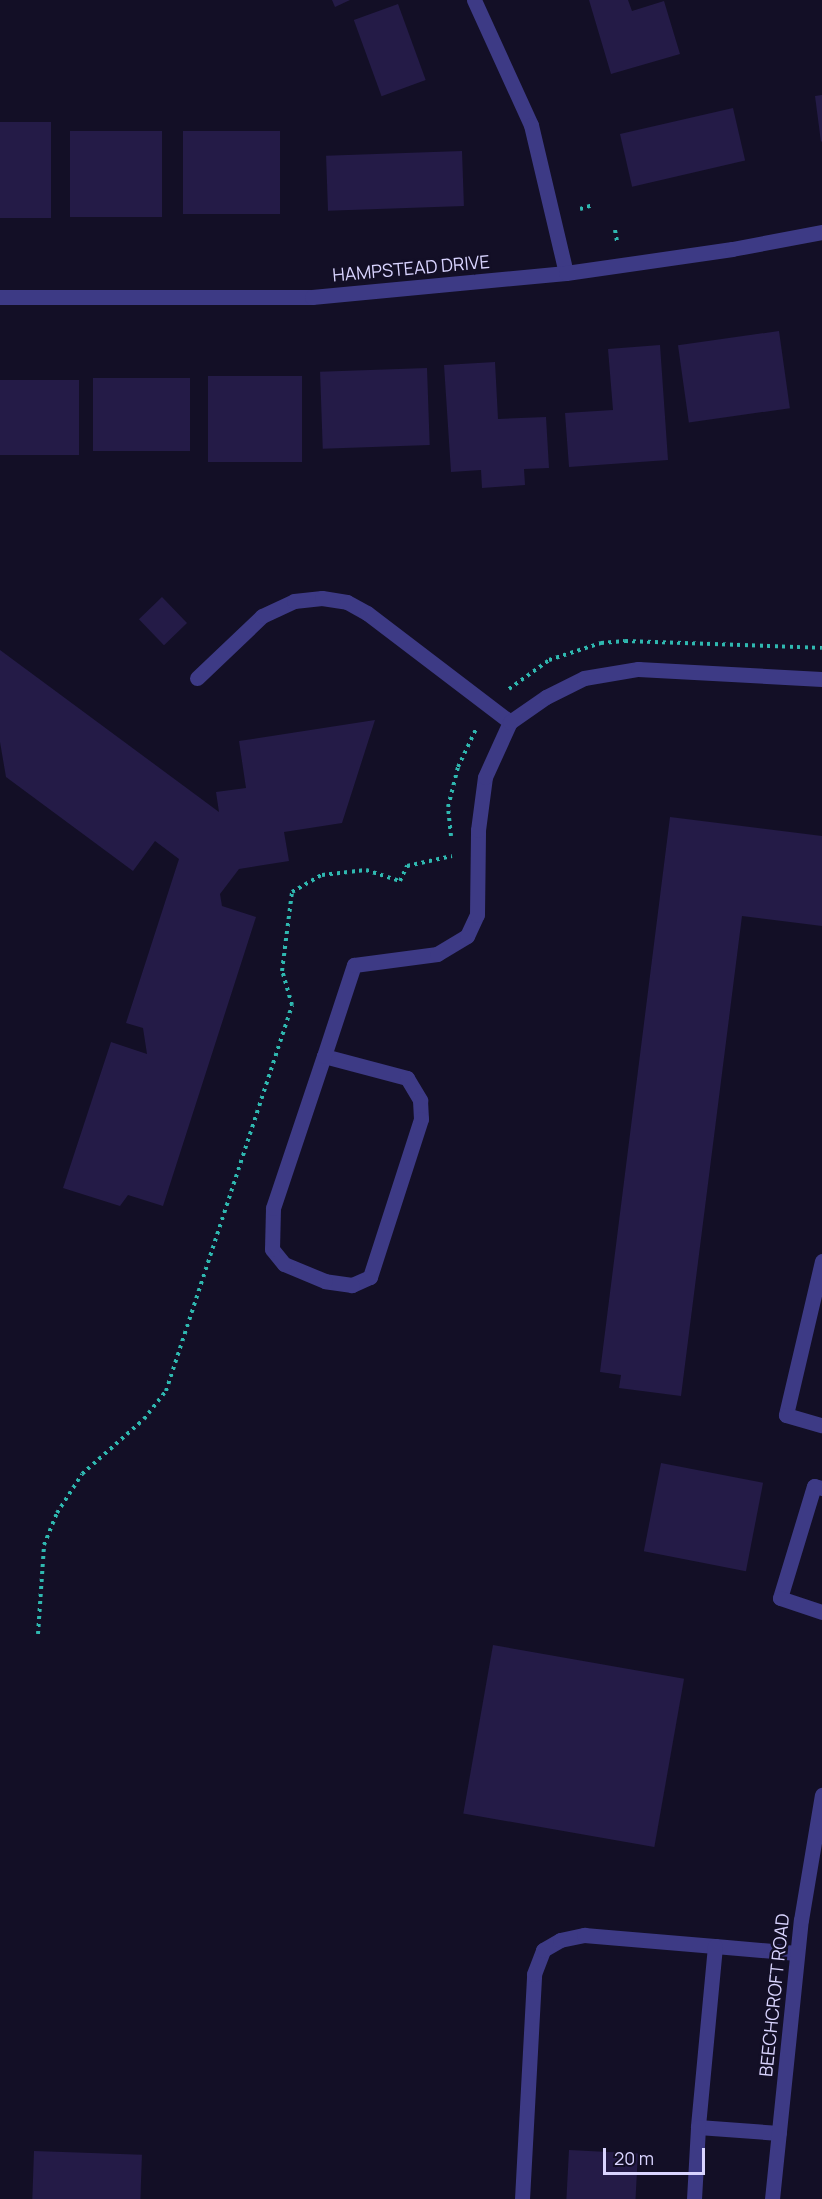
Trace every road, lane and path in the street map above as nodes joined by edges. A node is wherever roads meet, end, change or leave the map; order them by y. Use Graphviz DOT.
graph roads {
  1 [pos="474,0"];
  2 [pos="593,205"];
  3 [pos="580,209"];
  4 [pos="615,230"];
  5 [pos="822,232"];
  6 [pos="618,243"];
  7 [pos="566,273"];
  8 [pos="0,297"];
  9 [pos="197,678"];
  10 [pos="822,679"];
  11 [pos="510,722"];
  12 [pos="478,724"];
  13 [pos="324,1056"];
  14 [pos="822,1261"];
  15 [pos="822,1425"];
  16 [pos="822,1488"];
  17 [pos="822,1612"];
  18 [pos="38,1634"];
  19 [pos="822,1796"];
  20 [pos="715,1946"];
  21 [pos="797,1953"];
  22 [pos="698,2127"];
  23 [pos="779,2133"];
  24 [pos="522,2199"];
  25 [pos="694,2199"];
  26 [pos="772,2199"];
  1 -- 7 [label="street"];
  2 -- 3 [label="path"];
  4 -- 6 [label="path"];
  5 -- 7 [label="street, HAMPSTEAD DRIVE"];
  7 -- 8 [label="street, HAMPSTEAD DRIVE"];
  9 -- 11 [label="street"];
  10 -- 11 [label="street"];
  11 -- 13 [label="street"];
  12 -- 18 [label="path"];
  13 -- 13 [label="street"];
  14 -- 15 [label="street"];
  16 -- 17 [label="street"];
  19 -- 21 [label="street, BEECHCROFT ROAD"];
  20 -- 21 [label="street"];
  20 -- 22 [label="street"];
  20 -- 24 [label="street"];
  21 -- 23 [label="street, BEECHCROFT ROAD"];
  22 -- 23 [label="street"];
  22 -- 25 [label="street"];
  23 -- 26 [label="street, BEECHCROFT ROAD"];
}
